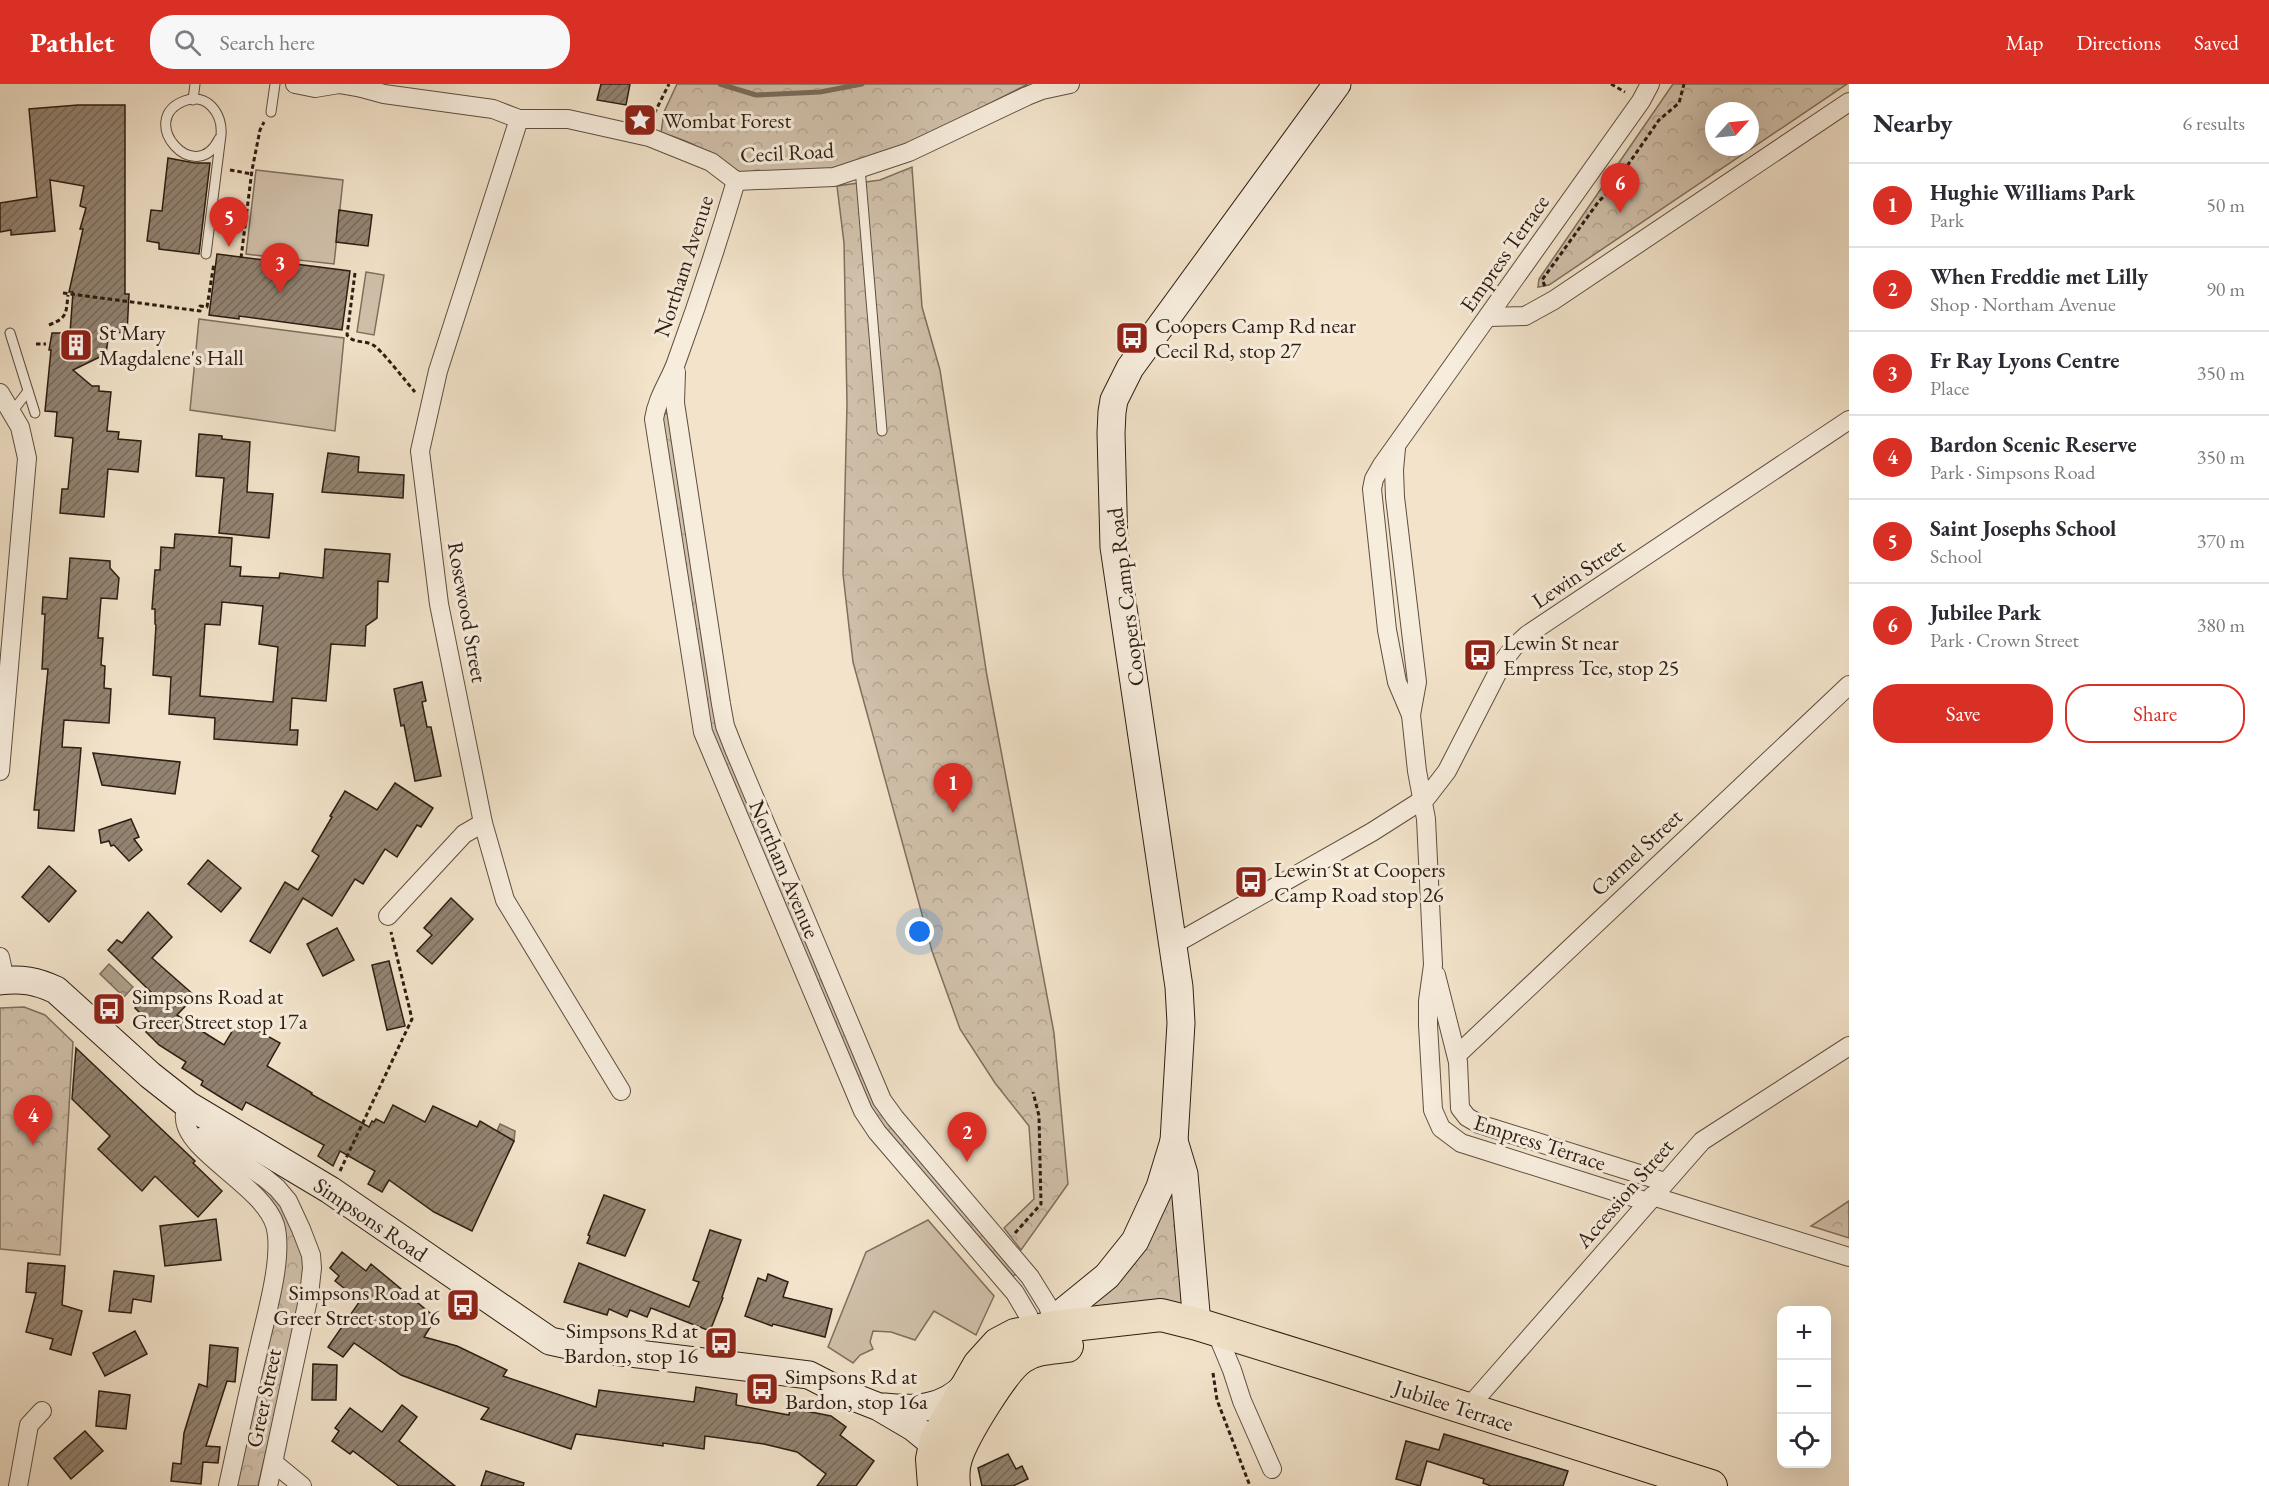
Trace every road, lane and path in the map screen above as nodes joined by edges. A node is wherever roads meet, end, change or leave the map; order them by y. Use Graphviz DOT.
graph roads {
  1 [pos="195,84"];
  2 [pos="275,84"];
  3 [pos="295,84"];
  4 [pos="669,84"];
  5 [pos="1070,84"];
  6 [pos="1337,84"];
  7 [pos="1650,84"];
  8 [pos="1684,84"];
  9 [pos="358,86"];
  10 [pos="274,95"];
  11 [pos="193,100"];
  12 [pos="1849,102"];
  13 [pos="271,112"];
  14 [pos="519,119"];
  15 [pos="651,120"];
  16 [pos="219,139"];
  17 [pos="860,168"];
  18 [pos="230,170"];
  19 [pos="252,174"];
  20 [pos="736,182"];
  21 [pos="206,254"];
  22 [pos="242,258"];
  23 [pos="355,273"];
  24 [pos="63,293"];
  25 [pos="68,295"];
  26 [pos="1554,300"];
  27 [pos="156,306"];
  28 [pos="1488,317"];
  29 [pos="49,325"];
  30 [pos="10,333"];
  31 [pos="36,344"];
  32 [pos="46,344"];
  33 [pos="675,365"];
  34 [pos="28,391"];
  35 [pos="415,392"];
  36 [pos="0,393"];
  37 [pos="12,412"];
  38 [pos="35,413"];
  39 [pos="1849,420"];
  40 [pos="882,431"];
  41 [pos="1849,685"];
  42 [pos="0,771"];
  43 [pos="1422,800"];
  44 [pos="483,823"];
  45 [pos="387,916"];
  46 [pos="1173,945"];
  47 [pos="1433,964"];
  48 [pos="2,972"];
  49 [pos="1849,1046"];
  50 [pos="1457,1055"];
  51 [pos="621,1091"];
  52 [pos="1033,1092"];
  53 [pos="187,1115"];
  54 [pos="1174,1141"];
  55 [pos="338,1173"];
  56 [pos="1665,1182"];
  57 [pos="1650,1199"];
  58 [pos="1004,1246"];
  59 [pos="1849,1257"];
  60 [pos="1206,1327"];
  61 [pos="1050,1333"];
  62 [pos="1212,1364"];
  63 [pos="966,1385"];
  64 [pos="846,1394"];
  65 [pos="879,1407"];
  66 [pos="1467,1409"];
  67 [pos="42,1411"];
  68 [pos="274,1463"];
  69 [pos="944,1467"];
  70 [pos="1272,1469"];
  71 [pos="18,1486"];
  72 [pos="228,1486"];
  73 [pos="268,1486"];
  74 [pos="302,1486"];
  75 [pos="1250,1486"];
  76 [pos="1711,1486"];
  1 -- 11 [label="lane"];
  2 -- 10 [label="lane"];
  3 -- 9 [label="street, Cecil Road"];
  4 -- 15 [label="path"];
  5 -- 17 [label="street, Cecil Road"];
  6 -- 46 [label="main road, Coopers Camp Road"];
  7 -- 28 [label="street, Empress Terrace"];
  8 -- 26 [label="path"];
  9 -- 14 [label="street, Cecil Road"];
  10 -- 13 [label="lane"];
  10 -- 19 [label="path"];
  11 -- 16 [label="lane"];
  11 -- 16 [label="lane"];
  12 -- 26 [label="street"];
  14 -- 20 [label="street, Cecil Road"];
  14 -- 44 [label="street, Rosewood Street"];
  16 -- 21 [label="lane"];
  17 -- 20 [label="street, Cecil Road"];
  17 -- 40 [label="lane"];
  18 -- 19 [label="path"];
  19 -- 22 [label="path"];
  20 -- 33 [label="street, Northam Avenue"];
  23 -- 35 [label="path"];
  24 -- 25 [label="path"];
  25 -- 27 [label="path"];
  25 -- 29 [label="path"];
  26 -- 28 [label="street"];
  28 -- 43 [label="street, Empress Terrace"];
  30 -- 34 [label="lane"];
  31 -- 32 [label="path"];
  33 -- 58 [label="street, Northam Avenue"];
  33 -- 61 [label="street, Northam Avenue"];
  34 -- 37 [label="lane"];
  34 -- 38 [label="lane"];
  36 -- 37 [label="street"];
  37 -- 42 [label="street"];
  39 -- 43 [label="street, Lewin Street"];
  41 -- 50 [label="street, Carmel Street"];
  43 -- 46 [label="street, Lewin Street"];
  43 -- 47 [label="street, Empress Terrace"];
  44 -- 45 [label="street"];
  44 -- 51 [label="street, Rosewood Street"];
  45 -- 55 [label="path"];
  46 -- 54 [label="main road, Coopers Camp Road"];
  47 -- 50 [label="street, Empress Terrace"];
  47 -- 57 [label="street, Empress Terrace"];
  48 -- 53 [label="main road, Simpsons Road"];
  49 -- 56 [label="street, Accession Street"];
  50 -- 56 [label="street, Empress Terrace"];
  52 -- 58 [label="path"];
  53 -- 64 [label="main road, Simpsons Road"];
  53 -- 68 [label="street, Greer Street"];
  53 -- 72 [label="street, Greer Street"];
  54 -- 60 [label="main road, Coopers Camp Road"];
  54 -- 61 [label="main road, Coopers Camp Road"];
  56 -- 57 [label="street, Accession Street"];
  57 -- 59 [label="street, Empress Terrace"];
  57 -- 66 [label="street, Accession Street"];
  58 -- 61 [label="street, Northam Avenue"];
  60 -- 61 [label="highway"];
  60 -- 66 [label="highway, Jubilee Terrace"];
  60 -- 70 [label="street"];
  61 -- 63 [label="highway"];
  61 -- 69 [label="highway"];
  62 -- 75 [label="path"];
  63 -- 65 [label="main road"];
  63 -- 69 [label="highway"];
  64 -- 65 [label="main road, Simpsons Road"];
  64 -- 69 [label="main road, Simpsons Road"];
  65 -- 69 [label="main road, Simpsons Road"];
  66 -- 76 [label="highway, Jubilee Terrace"];
  67 -- 71 [label="street"];
  68 -- 73 [label="street, Greer Street"];
  68 -- 74 [label="street"];
}
